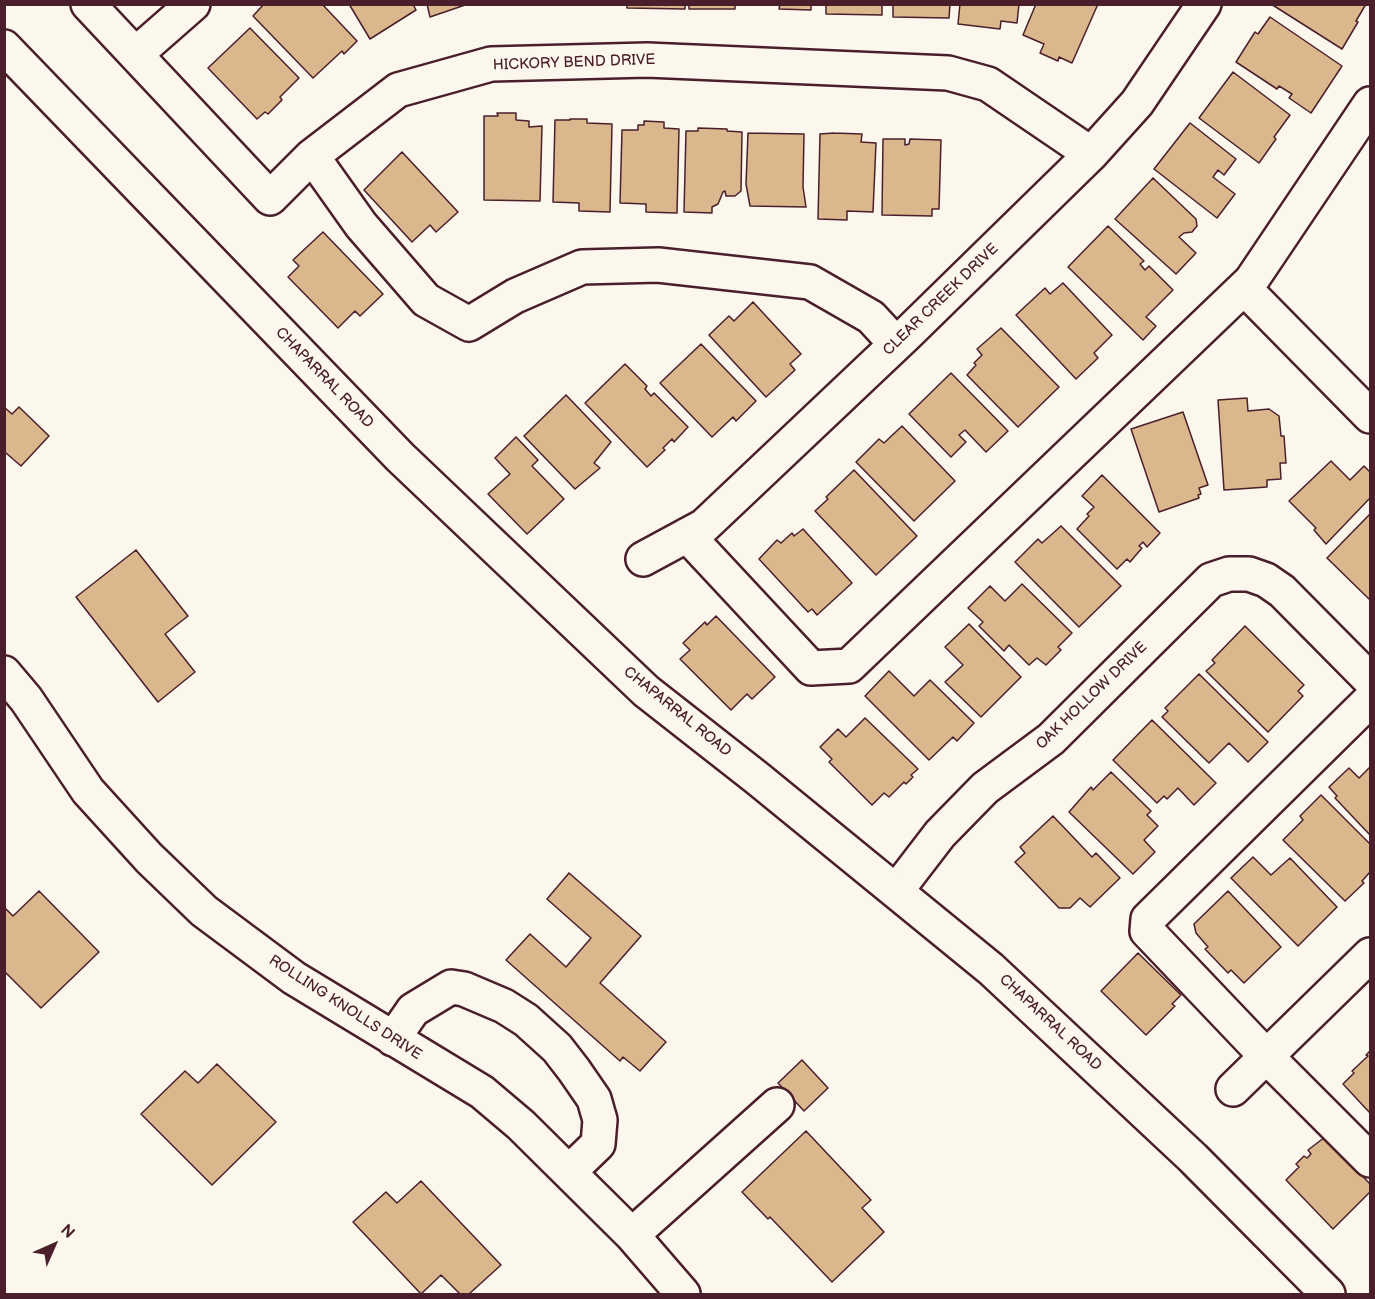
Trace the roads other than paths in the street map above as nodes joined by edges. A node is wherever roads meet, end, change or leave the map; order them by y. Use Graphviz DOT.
graph roads {
  1 [pos="88,4"];
  2 [pos="193,4"];
  3 [pos="1204,4"];
  4 [pos="4,47"];
  5 [pos="136,54"];
  6 [pos="1371,104"];
  7 [pos="1091,153"];
  8 [pos="312,156"];
  9 [pos="1244,288"];
  10 [pos="896,344"];
  11 [pos="1371,416"];
  12 [pos="687,536"];
  13 [pos="643,559"];
  14 [pos="4,673"];
  15 [pos="1371,680"];
  16 [pos="1371,700"];
  17 [pos="897,890"];
  18 [pos="1371,955"];
  19 [pos="393,1039"];
  20 [pos="1267,1057"];
  21 [pos="1233,1089"];
  22 [pos="777,1105"];
  23 [pos="1371,1160"];
  24 [pos="569,1172"];
  25 [pos="632,1235"];
  26 [pos="683,1294"];
  27 [pos="1328,1294"];
  1 -- 5 [label="street, HICKORY BEND DRIVE"];
  2 -- 5 [label="street"];
  3 -- 7 [label="street, CLEAR CREEK DRIVE"];
  4 -- 17 [label="street, CHAPARRAL ROAD"];
  5 -- 8 [label="street, HICKORY BEND DRIVE"];
  6 -- 9 [label="street"];
  7 -- 8 [label="street, HICKORY BEND DRIVE"];
  7 -- 10 [label="street, CLEAR CREEK DRIVE"];
  8 -- 10 [label="street"];
  9 -- 11 [label="street"];
  9 -- 12 [label="street"];
  10 -- 12 [label="street, CLEAR CREEK DRIVE"];
  12 -- 13 [label="street, CLEAR CREEK DRIVE"];
  14 -- 19 [label="street, ROLLING KNOLLS DRIVE"];
  15 -- 17 [label="street, OAK HOLLOW DRIVE"];
  16 -- 20 [label="street"];
  17 -- 27 [label="street, CHAPARRAL ROAD"];
  18 -- 20 [label="street"];
  19 -- 24 [label="street, ROLLING KNOLLS DRIVE"];
  19 -- 24 [label="street"];
  20 -- 21 [label="street"];
  20 -- 23 [label="street"];
  22 -- 25 [label="street"];
  24 -- 25 [label="street, ROLLING KNOLLS DRIVE"];
  25 -- 26 [label="street, ROLLING KNOLLS DRIVE"];
}
